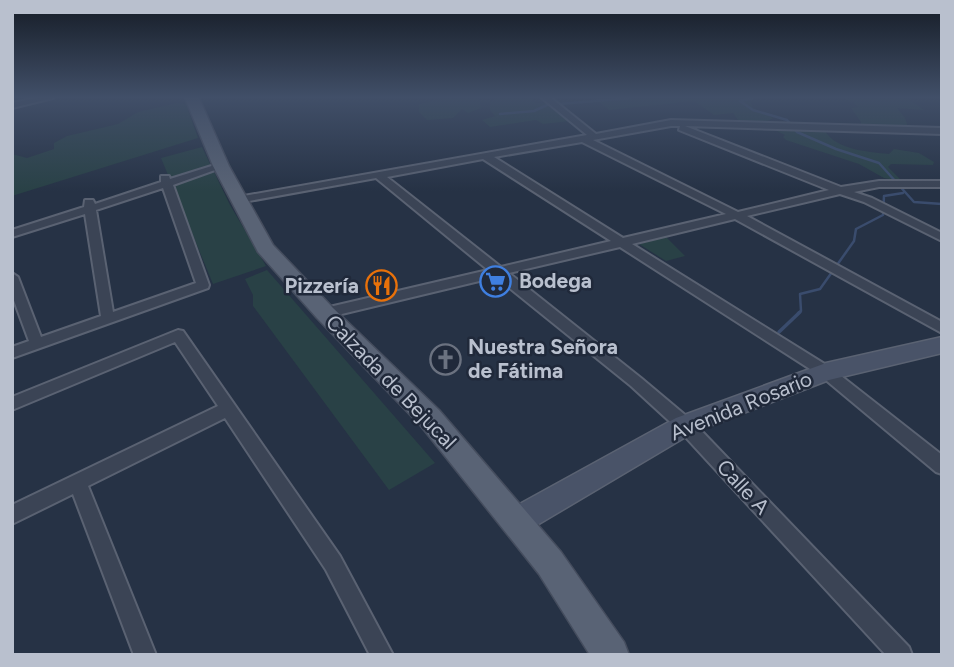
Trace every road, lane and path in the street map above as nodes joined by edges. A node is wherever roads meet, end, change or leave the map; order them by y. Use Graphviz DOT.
graph roads {
  1 [pos="203,129"];
  2 [pos="579,129"];
  3 [pos="634,129"];
  4 [pos="686,129"];
  5 [pos="872,129"];
  6 [pos="942,131"];
  7 [pos="587,137"];
  8 [pos="483,155"];
  9 [pos="220,164"];
  10 [pos="377,174"];
  11 [pos="166,180"];
  12 [pos="942,184"];
  13 [pos="839,191"];
  14 [pos="238,200"];
  15 [pos="90,205"];
  16 [pos="736,215"];
  17 [pos="12,227"];
  18 [pos="12,234"];
  19 [pos="942,238"];
  20 [pos="621,241"];
  21 [pos="498,271"];
  22 [pos="12,276"];
  23 [pos="325,313"];
  24 [pos="108,320"];
  25 [pos="942,328"];
  26 [pos="37,344"];
  27 [pos="942,345"];
  28 [pos="12,353"];
  29 [pos="826,372"];
  30 [pos="12,404"];
  31 [pos="228,409"];
  32 [pos="685,425"];
  33 [pos="942,466"];
  34 [pos="78,483"];
  35 [pos="12,515"];
  36 [pos="517,521"];
  37 [pos="145,655"];
  38 [pos="382,655"];
  39 [pos="611,655"];
  40 [pos="901,655"];
  1 -- 9 [label="main road, Calzada de Bejucal"];
  2 -- 7 [label="street"];
  3 -- 7 [label="street"];
  4 -- 13 [label="street"];
  5 -- 6 [label="street"];
  7 -- 8 [label="street"];
  7 -- 16 [label="street"];
  8 -- 10 [label="street"];
  8 -- 20 [label="street"];
  9 -- 11 [label="street"];
  9 -- 14 [label="main road, Calzada de Bejucal"];
  10 -- 14 [label="street"];
  10 -- 21 [label="street, Calle A"];
  11 -- 15 [label="street"];
  11 -- 24 [label="street"];
  12 -- 13 [label="street"];
  13 -- 16 [label="street"];
  13 -- 19 [label="street"];
  14 -- 23 [label="main road, Calzada de Bejucal"];
  15 -- 17 [label="street"];
  15 -- 18 [label="street"];
  15 -- 24 [label="street"];
  16 -- 20 [label="street"];
  16 -- 25 [label="street"];
  20 -- 21 [label="street"];
  20 -- 29 [label="street"];
  21 -- 23 [label="street"];
  21 -- 32 [label="street, Calle A"];
  22 -- 26 [label="street"];
  23 -- 36 [label="main road, Calzada de Bejucal"];
  24 -- 26 [label="street"];
  26 -- 28 [label="street"];
  27 -- 29 [label="street, Avenida Rosario"];
  29 -- 32 [label="street, Avenida Rosario"];
  29 -- 33 [label="street"];
  30 -- 31 [label="street"];
  31 -- 34 [label="street"];
  31 -- 38 [label="street"];
  32 -- 36 [label="street, Avenida Rosario"];
  32 -- 40 [label="street, Calle A"];
  34 -- 35 [label="street"];
  34 -- 37 [label="street"];
  36 -- 39 [label="main road, Calzada de Bejucal"];
}
